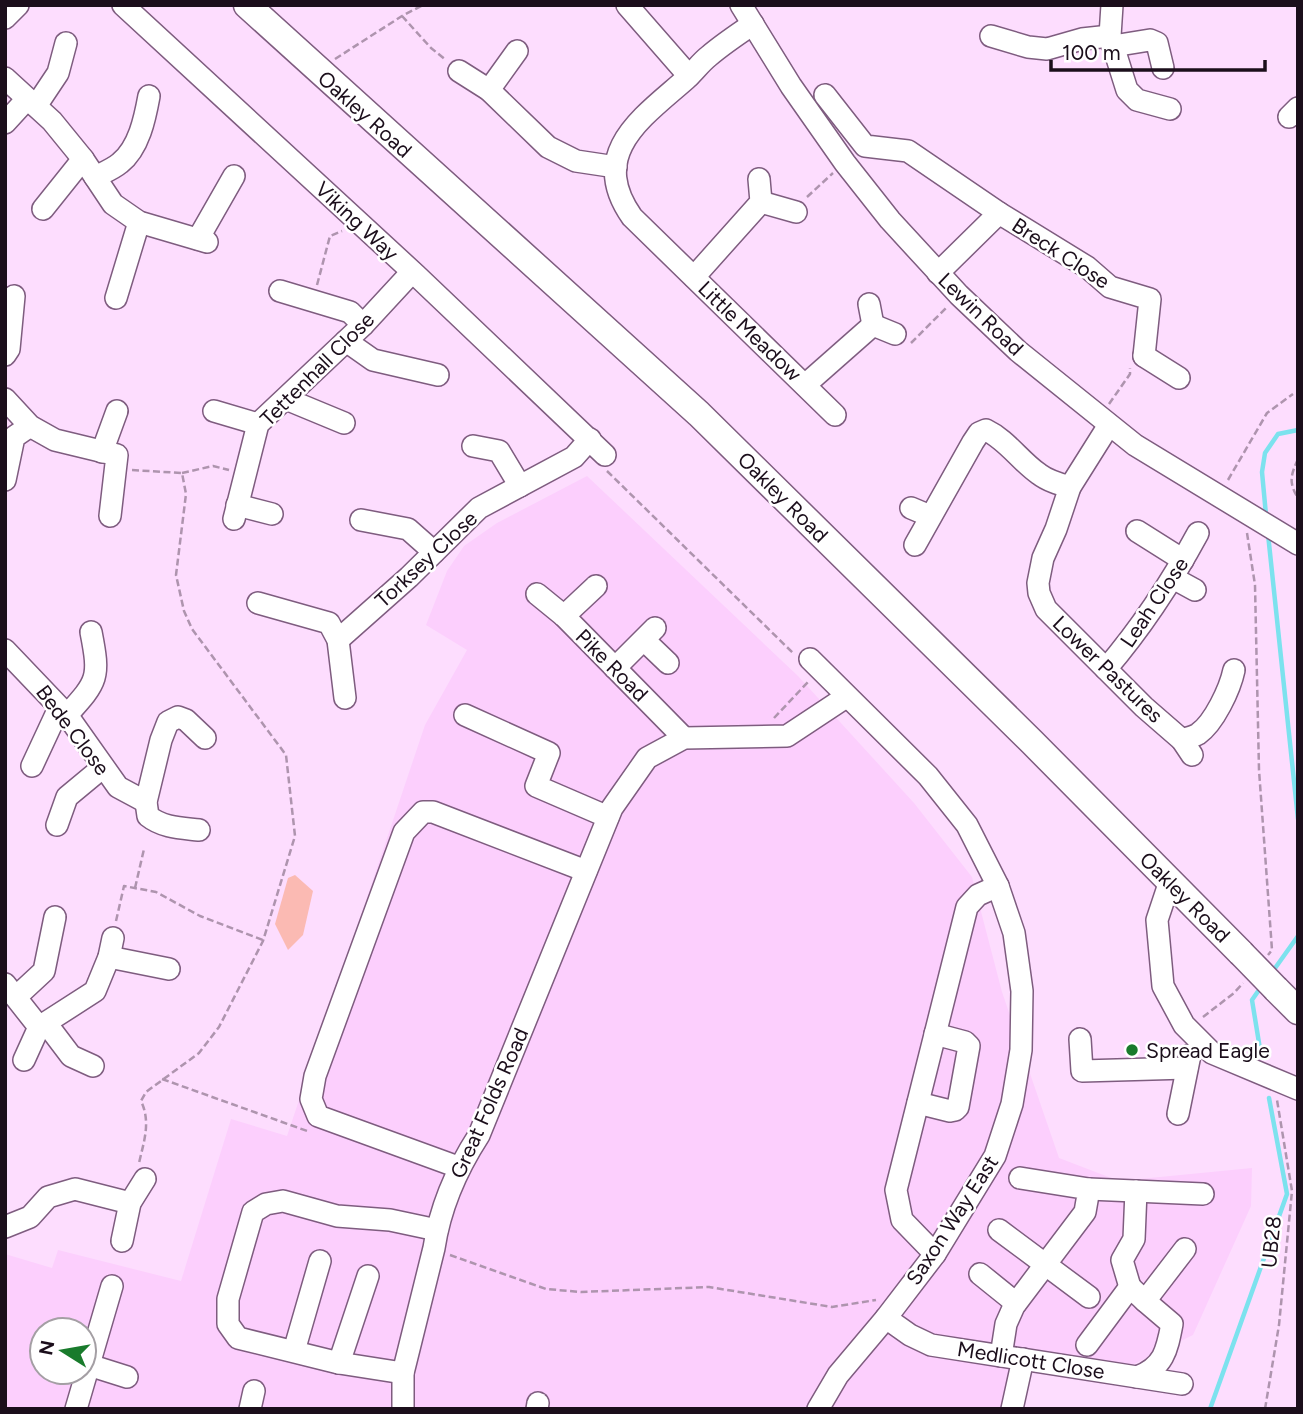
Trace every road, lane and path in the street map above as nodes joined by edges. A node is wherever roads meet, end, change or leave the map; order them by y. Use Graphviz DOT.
graph roads {
  1 [pos="18,5"];
  2 [pos="123,5"];
  3 [pos="247,5"];
  4 [pos="423,5"];
  5 [pos="627,5"];
  6 [pos="741,5"];
  7 [pos="1112,5"];
  8 [pos="402,16"];
  9 [pos="5,18"];
  10 [pos="753,24"];
  11 [pos="991,36"];
  12 [pos="1111,41"];
  13 [pos="66,43"];
  14 [pos="517,51"];
  15 [pos="1163,68"];
  16 [pos="317,71"];
  17 [pos="459,71"];
  18 [pos="689,76"];
  19 [pos="5,78"];
  20 [pos="489,90"];
  21 [pos="825,95"];
  22 [pos="149,96"];
  23 [pos="32,102"];
  24 [pos="1170,109"];
  25 [pos="5,123"];
  26 [pos="83,159"];
  27 [pos="616,167"];
  28 [pos="832,173"];
  29 [pos="234,176"];
  30 [pos="95,177"];
  31 [pos="759,179"];
  32 [pos="761,202"];
  33 [pos="43,209"];
  34 [pos="796,212"];
  35 [pos="999,213"];
  36 [pos="354,219"];
  37 [pos="139,222"];
  38 [pos="412,272"];
  39 [pos="937,273"];
  40 [pos="694,277"];
  41 [pos="280,291"];
  42 [pos="14,296"];
  43 [pos="116,298"];
  44 [pos="313,300"];
  45 [pos="947,306"];
  46 [pos="363,325"];
  47 [pos="895,334"];
  48 [pos="346,341"];
  49 [pos="5,355"];
  50 [pos="1137,360"];
  51 [pos="438,375"];
  52 [pos="1179,378"];
  53 [pos="805,385"];
  54 [pos="1293,394"];
  55 [pos="5,399"];
  56 [pos="286,399"];
  57 [pos="117,411"];
  58 [pos="214,411"];
  59 [pos="835,415"];
  60 [pos="1108,415"];
  61 [pos="344,423"];
  62 [pos="258,424"];
  63 [pos="30,426"];
  64 [pos="590,439"];
  65 [pos="473,446"];
  66 [pos="605,455"];
  67 [pos="111,459"];
  68 [pos="1298,459"];
  69 [pos="182,473"];
  70 [pos="245,473"];
  71 [pos="5,481"];
  72 [pos="1223,481"];
  73 [pos="520,486"];
  74 [pos="1070,487"];
  75 [pos="1298,498"];
  76 [pos="272,514"];
  77 [pos="110,516"];
  78 [pos="361,520"];
  79 [pos="1251,526"];
  80 [pos="1137,531"];
  81 [pos="1198,533"];
  82 [pos="1291,540"];
  83 [pos="915,545"];
  84 [pos="434,552"];
  85 [pos="1178,569"];
  86 [pos="596,586"];
  87 [pos="1195,590"];
  88 [pos="537,594"];
  89 [pos="258,603"];
  90 [pos="564,616"];
  91 [pos="91,632"];
  92 [pos="338,640"];
  93 [pos="7,656"];
  94 [pos="808,661"];
  95 [pos="668,663"];
  96 [pos="615,668"];
  97 [pos="1106,669"];
  98 [pos="1234,670"];
  99 [pos="846,697"];
  100 [pos="345,698"];
  101 [pos="63,711"];
  102 [pos="465,715"];
  103 [pos="768,736"];
  104 [pos="205,738"];
  105 [pos="684,738"];
  106 [pos="32,766"];
  107 [pos="102,768"];
  108 [pos="146,802"];
  109 [pos="610,812"];
  110 [pos="57,825"];
  111 [pos="199,830"];
  112 [pos="144,849"];
  113 [pos="586,871"];
  114 [pos="1170,881"];
  115 [pos="998,886"];
  116 [pos="135,888"];
  117 [pos="55,917"];
  118 [pos="263,940"];
  119 [pos="111,948"];
  120 [pos="1252,963"];
  121 [pos="169,969"];
  122 [pos="11,991"];
  123 [pos="1298,1011"];
  124 [pos="43,1025"];
  125 [pos="1191,1032"];
  126 [pos="935,1034"];
  127 [pos="1080,1039"];
  128 [pos="24,1060"];
  129 [pos="93,1066"];
  130 [pos="1187,1068"];
  131 [pos="1274,1079"];
  132 [pos="1298,1089"];
  133 [pos="918,1103"];
  134 [pos="1178,1114"];
  135 [pos="458,1167"];
  136 [pos="1020,1178"];
  137 [pos="145,1179"];
  138 [pos="1089,1189"];
  139 [pos="1136,1191"];
  140 [pos="1203,1194"];
  141 [pos="130,1203"];
  142 [pos="5,1227"];
  143 [pos="999,1230"];
  144 [pos="435,1239"];
  145 [pos="122,1241"];
  146 [pos="1185,1249"];
  147 [pos="935,1254"];
  148 [pos="320,1261"];
  149 [pos="1046,1264"];
  150 [pos="980,1274"];
  151 [pos="368,1276"];
  152 [pos="112,1286"];
  153 [pos="1138,1294"];
  154 [pos="1089,1297"];
  155 [pos="1016,1303"];
  156 [pos="891,1311"];
  157 [pos="98,1334"];
  158 [pos="1087,1345"];
  159 [pos="294,1351"];
  160 [pos="1001,1356"];
  161 [pos="1023,1359"];
  162 [pos="340,1363"];
  163 [pos="98,1368"];
  164 [pos="403,1373"];
  165 [pos="127,1377"];
  166 [pos="1137,1377"];
  167 [pos="1182,1384"];
  168 [pos="83,1386"];
  169 [pos="76,1409"];
  170 [pos="403,1409"];
  171 [pos="818,1409"];
  172 [pos="1012,1409"];
  173 [pos="1265,1409"];
  1 -- 9 [label="street"];
  2 -- 36 [label="street, Viking Way"];
  3 -- 16 [label="main road, Oakley Road"];
  4 -- 8 [label="path"];
  5 -- 18 [label="street"];
  6 -- 10 [label="street, Lewin Road"];
  7 -- 12 [label="street"];
  8 -- 16 [label="path"];
  8 -- 17 [label="path"];
  10 -- 18 [label="street"];
  10 -- 39 [label="street, Lewin Road"];
  11 -- 12 [label="street"];
  12 -- 15 [label="street"];
  12 -- 24 [label="street"];
  13 -- 23 [label="street"];
  14 -- 20 [label="street"];
  16 -- 114 [label="main road, Oakley Road"];
  17 -- 20 [label="street"];
  18 -- 27 [label="street"];
  19 -- 23 [label="street"];
  20 -- 27 [label="street"];
  21 -- 35 [label="street, Breck Close"];
  22 -- 30 [label="street"];
  23 -- 25 [label="street"];
  23 -- 26 [label="street"];
  26 -- 30 [label="street"];
  26 -- 33 [label="street"];
  27 -- 40 [label="street, Little Meadow"];
  28 -- 34 [label="path"];
  29 -- 37 [label="street"];
  30 -- 37 [label="street"];
  31 -- 32 [label="street"];
  32 -- 34 [label="street"];
  32 -- 40 [label="street, Little Meadow"];
  35 -- 39 [label="street, Breck Close"];
  35 -- 50 [label="street, Breck Close"];
  36 -- 38 [label="street, Viking Way"];
  36 -- 44 [label="path"];
  37 -- 43 [label="street"];
  38 -- 46 [label="street, Tettenhall Close"];
  38 -- 64 [label="street, Viking Way"];
  39 -- 60 [label="street, Lewin Road"];
  40 -- 53 [label="street, Little Meadow"];
  41 -- 44 [label="street"];
  42 -- 49 [label="street"];
  44 -- 46 [label="street"];
  45 -- 47 [label="path"];
  46 -- 48 [label="street, Tettenhall Close"];
  47 -- 53 [label="street, Little Meadow"];
  48 -- 51 [label="street"];
  48 -- 56 [label="street, Tettenhall Close"];
  50 -- 52 [label="street"];
  50 -- 60 [label="path"];
  53 -- 59 [label="street, Little Meadow"];
  54 -- 72 [label="path"];
  55 -- 63 [label="street"];
  56 -- 61 [label="street"];
  56 -- 62 [label="street, Tettenhall Close"];
  57 -- 67 [label="street"];
  58 -- 62 [label="street"];
  60 -- 74 [label="street, Lower Pastures"];
  60 -- 79 [label="street, Lewin Road"];
  62 -- 70 [label="street, Tettenhall Close"];
  63 -- 67 [label="street"];
  63 -- 71 [label="street"];
  64 -- 66 [label="street, Viking Way"];
  64 -- 73 [label="street, Torksey Close"];
  65 -- 73 [label="street"];
  66 -- 94 [label="path"];
  67 -- 69 [label="path"];
  67 -- 77 [label="street"];
  68 -- 75 [label="path"];
  69 -- 70 [label="path"];
  69 -- 118 [label="path"];
  70 -- 76 [label="street, Tettenhall Close"];
  73 -- 84 [label="street, Torksey Close"];
  74 -- 83 [label="street"];
  74 -- 97 [label="street, Lower Pastures"];
  78 -- 84 [label="street"];
  79 -- 82 [label="street, Lewin Road"];
  79 -- 120 [label="path"];
  80 -- 85 [label="street"];
  81 -- 85 [label="street, Leah Close"];
  84 -- 92 [label="street, Torksey Close"];
  85 -- 87 [label="street"];
  85 -- 97 [label="street, Leah Close"];
  86 -- 90 [label="street"];
  88 -- 90 [label="street, Pike Road"];
  89 -- 92 [label="street"];
  90 -- 96 [label="street, Pike Road"];
  91 -- 101 [label="street"];
  92 -- 100 [label="street"];
  93 -- 101 [label="street, Bede Close"];
  94 -- 99 [label="street, Saxon Way East"];
  94 -- 103 [label="path"];
  95 -- 96 [label="street"];
  96 -- 105 [label="street, Pike Road"];
  97 -- 98 [label="street, Lower Pastures"];
  99 -- 103 [label="street"];
  99 -- 115 [label="street, Saxon Way East"];
  101 -- 106 [label="street"];
  101 -- 107 [label="street, Bede Close"];
  102 -- 109 [label="street"];
  103 -- 105 [label="street"];
  104 -- 108 [label="street"];
  105 -- 109 [label="street, Great Folds Road"];
  107 -- 108 [label="street, Bede Close"];
  107 -- 110 [label="street"];
  108 -- 111 [label="street"];
  109 -- 113 [label="street, Great Folds Road"];
  112 -- 116 [label="path"];
  113 -- 135 [label="street, Great Folds Road"];
  113 -- 135 [label="street"];
  114 -- 120 [label="main road, Oakley Road"];
  114 -- 125 [label="street"];
  115 -- 126 [label="street"];
  115 -- 147 [label="street, Saxon Way East"];
  116 -- 118 [label="path"];
  116 -- 119 [label="path"];
  117 -- 122 [label="street"];
  118 -- 137 [label="path"];
  119 -- 121 [label="street"];
  119 -- 124 [label="street"];
  120 -- 123 [label="main road, Oakley Road, bridge"];
  120 -- 125 [label="path"];
  122 -- 124 [label="street"];
  124 -- 128 [label="street"];
  124 -- 129 [label="street"];
  125 -- 130 [label="street"];
  125 -- 131 [label="street"];
  126 -- 133 [label="street"];
  126 -- 133 [label="street"];
  127 -- 130 [label="street"];
  130 -- 134 [label="street"];
  131 -- 132 [label="street"];
  131 -- 173 [label="path, UB28"];
  133 -- 147 [label="street"];
  135 -- 144 [label="street, Great Folds Road"];
  136 -- 138 [label="street"];
  137 -- 141 [label="street"];
  138 -- 139 [label="street"];
  138 -- 149 [label="street"];
  139 -- 140 [label="street"];
  139 -- 153 [label="street"];
  141 -- 142 [label="street"];
  141 -- 145 [label="street"];
  143 -- 149 [label="street"];
  144 -- 156 [label="path"];
  144 -- 159 [label="street"];
  144 -- 164 [label="street, Great Folds Road"];
  146 -- 153 [label="street"];
  147 -- 156 [label="street, Saxon Way East"];
  148 -- 159 [label="street"];
  149 -- 154 [label="street"];
  149 -- 155 [label="street"];
  150 -- 155 [label="street"];
  151 -- 162 [label="street"];
  152 -- 157 [label="street"];
  153 -- 158 [label="street"];
  153 -- 166 [label="street"];
  155 -- 160 [label="street"];
  156 -- 160 [label="street, Medlicott Close"];
  156 -- 171 [label="street, Saxon Way East"];
  159 -- 162 [label="street"];
  160 -- 161 [label="street, Medlicott Close"];
  161 -- 166 [label="street, Medlicott Close"];
  161 -- 172 [label="street"];
  162 -- 164 [label="street"];
  163 -- 165 [label="street"];
  164 -- 170 [label="street, Great Folds Road"];
  166 -- 167 [label="street, Medlicott Close"];
  168 -- 169 [label="street"];
}
